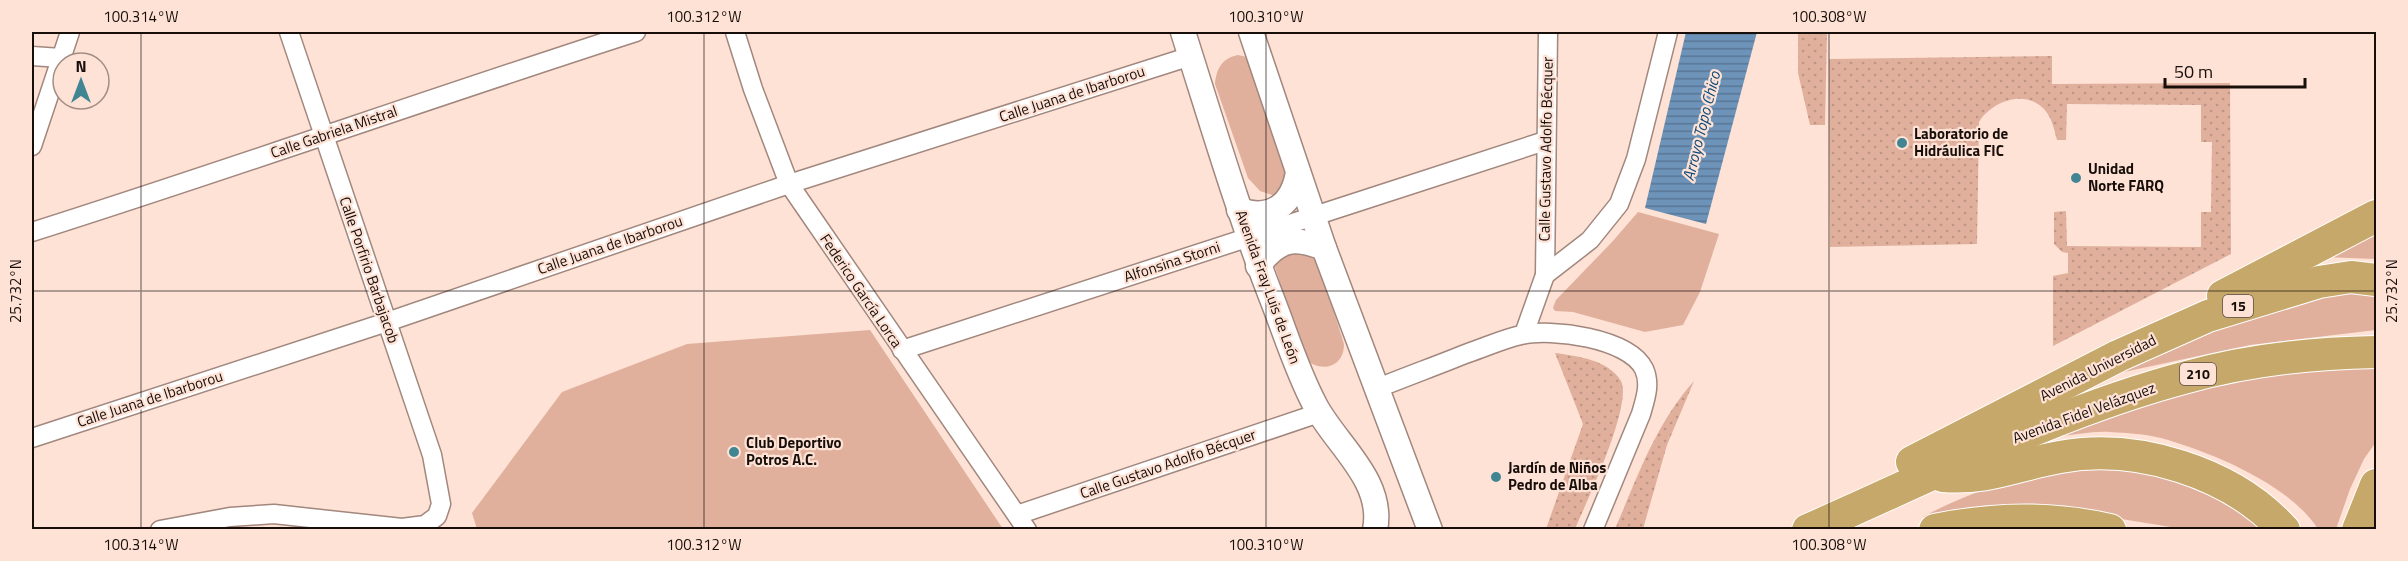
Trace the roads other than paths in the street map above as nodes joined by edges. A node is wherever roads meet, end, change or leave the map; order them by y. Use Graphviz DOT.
graph roads {
  1 [pos="70,32"];
  2 [pos="290,32"];
  3 [pos="636,32"];
  4 [pos="735,32"];
  5 [pos="1183,32"];
  6 [pos="1251,32"];
  7 [pos="1548,32"];
  8 [pos="1668,32"];
  9 [pos="64,51"];
  10 [pos="32,56"];
  11 [pos="1191,56"];
  12 [pos="51,57"];
  13 [pos="51,90"];
  14 [pos="323,135"];
  15 [pos="1545,141"];
  16 [pos="32,146"];
  17 [pos="1298,172"];
  18 [pos="789,184"];
  19 [pos="1239,210"];
  20 [pos="1313,215"];
  21 [pos="2376,216"];
  22 [pos="32,232"];
  23 [pos="1248,237"];
  24 [pos="1324,248"];
  25 [pos="1258,266"];
  26 [pos="1545,275"];
  27 [pos="2376,280"];
  28 [pos="387,322"];
  29 [pos="1524,334"];
  30 [pos="902,350"];
  31 [pos="2376,352"];
  32 [pos="2118,356"];
  33 [pos="1378,388"];
  34 [pos="1319,413"];
  35 [pos="32,438"];
  36 [pos="1933,475"];
  37 [pos="2376,485"];
  38 [pos="1842,514"];
  39 [pos="1022,522"];
  40 [pos="160,530"];
  41 [pos="1375,530"];
  42 [pos="1430,530"];
  43 [pos="1593,530"];
  44 [pos="1808,530"];
  45 [pos="1935,530"];
  46 [pos="2110,530"];
  47 [pos="2284,530"];
  48 [pos="2358,530"];
  1 -- 9 [label="street"];
  2 -- 14 [label="street, Calle Porfirio Barbajacob"];
  3 -- 14 [label="street, Calle Gabriela Mistral"];
  4 -- 18 [label="street, Federico García Lorca"];
  5 -- 11 [label="street, Avenida Fray Luis de León"];
  6 -- 17 [label="street"];
  7 -- 15 [label="street, Calle Gustavo Adolfo Bécquer"];
  8 -- 26 [label="street"];
  10 -- 12 [label="street"];
  11 -- 18 [label="street, Calle Juana de Ibarborou"];
  11 -- 19 [label="street, Avenida Fray Luis de León"];
  13 -- 16 [label="street"];
  14 -- 22 [label="street, Calle Gabriela Mistral"];
  14 -- 28 [label="street, Calle Porfirio Barbajacob"];
  15 -- 20 [label="street, Alfonsina Storni"];
  15 -- 26 [label="street, Calle Gustavo Adolfo Bécquer"];
  17 -- 19 [label="street"];
  17 -- 20 [label="street"];
  18 -- 28 [label="street, Calle Juana de Ibarborou"];
  18 -- 30 [label="street, Federico García Lorca"];
  19 -- 23 [label="street, Avenida Fray Luis de León"];
  20 -- 23 [label="street, Alfonsina Storni"];
  20 -- 24 [label="street"];
  21 -- 32 [label="highway"];
  23 -- 25 [label="street, Avenida Fray Luis de León"];
  23 -- 30 [label="street, Alfonsina Storni"];
  24 -- 25 [label="street"];
  24 -- 33 [label="street"];
  25 -- 34 [label="street, Avenida Fray Luis de León"];
  26 -- 29 [label="street, Calle Gustavo Adolfo Bécquer"];
  27 -- 32 [label="highway, Avenida Universidad / 15"];
  28 -- 35 [label="street, Calle Juana de Ibarborou"];
  28 -- 40 [label="street, Calle Porfirio Barbajacob"];
  29 -- 33 [label="street"];
  29 -- 43 [label="street"];
  30 -- 39 [label="street, Federico García Lorca"];
  31 -- 36 [label="highway, Avenida Fidel Velázquez / 210"];
  32 -- 38 [label="highway, Avenida Universidad / 15"];
  33 -- 42 [label="street"];
  34 -- 39 [label="street, Calle Gustavo Adolfo Bécquer"];
  34 -- 41 [label="street, Avenida Fray Luis de León"];
  36 -- 38 [label="highway, Avenida Fidel Velázquez / 210"];
  36 -- 47 [label="highway"];
  37 -- 48 [label="highway"];
  38 -- 44 [label="highway, Avenida Fidel Velázquez / 15"];
  45 -- 46 [label="highway"];
}
